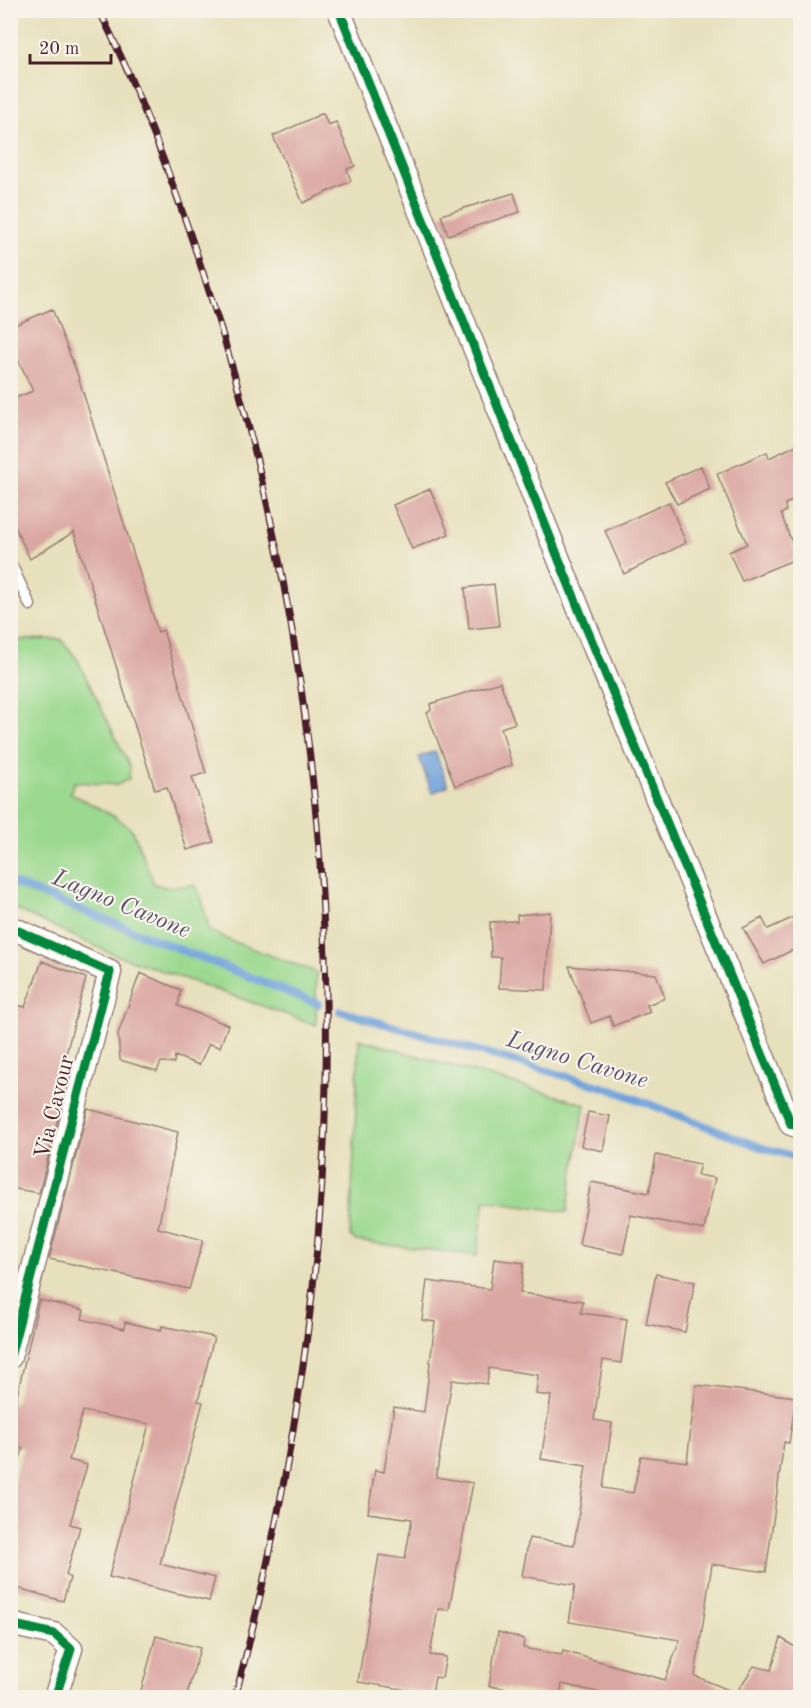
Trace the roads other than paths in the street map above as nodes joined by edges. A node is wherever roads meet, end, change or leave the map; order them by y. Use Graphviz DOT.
graph roads {
  1 [pos="339,10"];
  2 [pos="10,562"];
  3 [pos="30,605"];
  4 [pos="10,927"];
  5 [pos="801,1127"];
  6 [pos="10,1357"];
  7 [pos="10,1624"];
  8 [pos="55,1698"];
  1 -- 5 [label="street"];
  2 -- 3 [label="lane"];
  4 -- 6 [label="street, Via Cavour"];
  7 -- 8 [label="street"];
}
